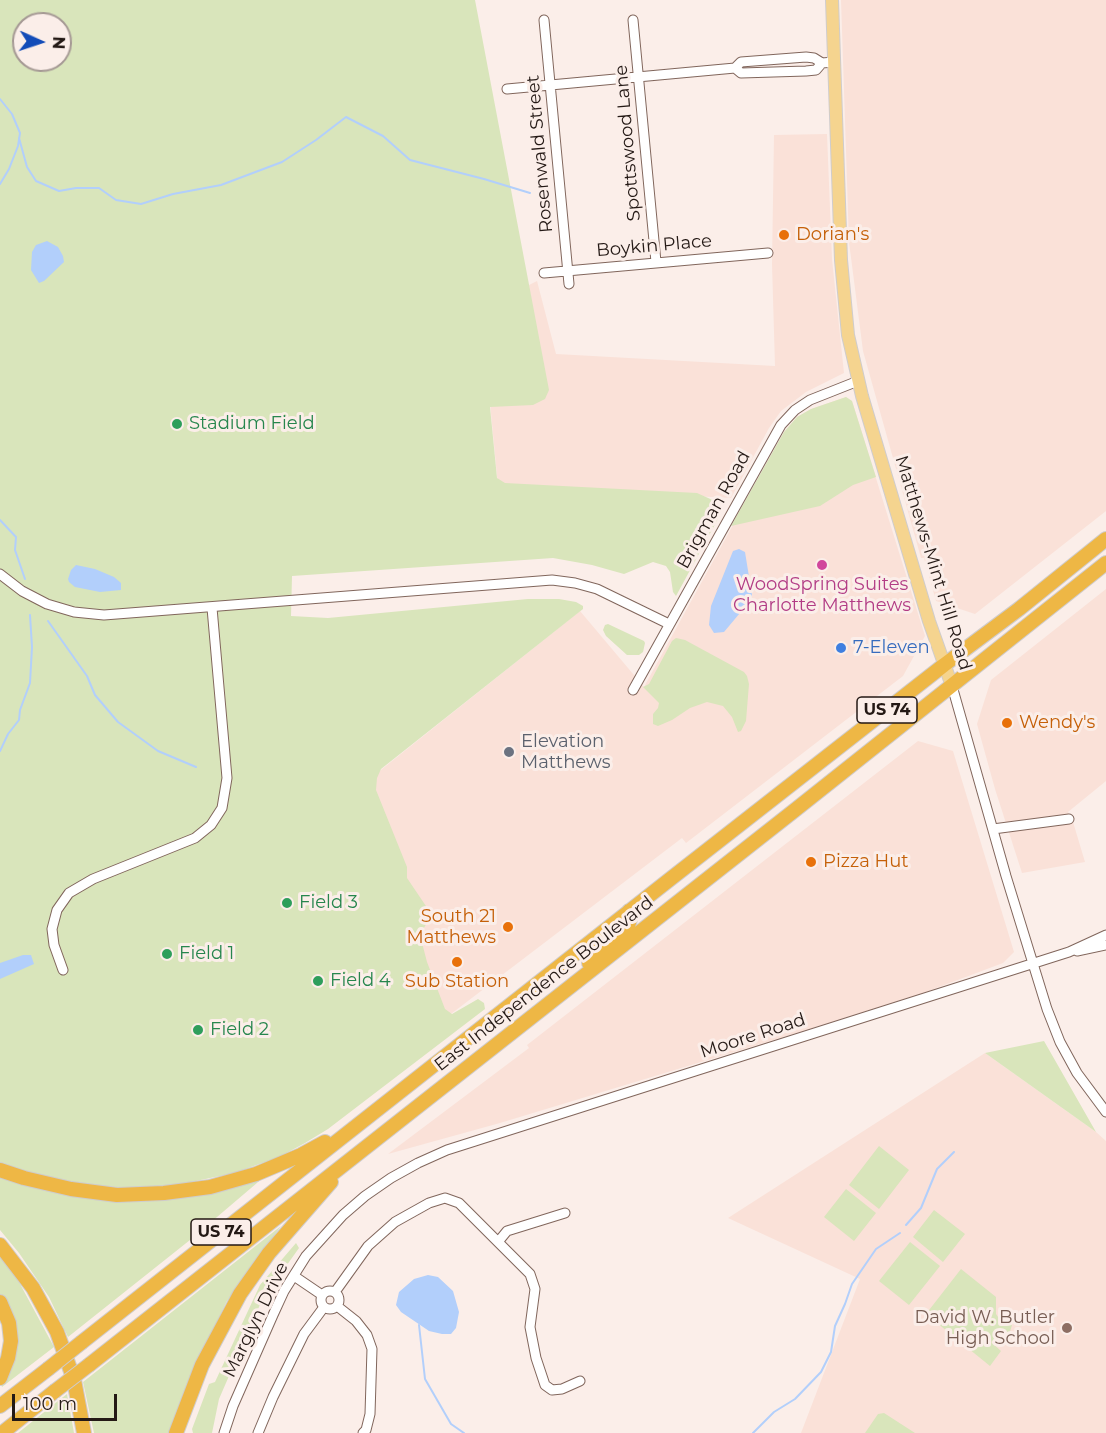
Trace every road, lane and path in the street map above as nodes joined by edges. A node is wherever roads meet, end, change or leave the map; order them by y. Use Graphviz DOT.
graph roads {
  1 [pos="832,0"];
  2 [pos="544,20"];
  3 [pos="633,20"];
  4 [pos="828,63"];
  5 [pos="639,77"];
  6 [pos="550,86"];
  7 [pos="507,89"];
  8 [pos="768,253"];
  9 [pos="656,262"];
  10 [pos="568,271"];
  11 [pos="544,273"];
  12 [pos="569,284"];
  13 [pos="858,381"];
  14 [pos="1106,539"];
  15 [pos="1106,563"];
  16 [pos="0,574"];
  17 [pos="212,608"];
  18 [pos="669,624"];
  19 [pos="944,665"];
  20 [pos="952,686"];
  21 [pos="633,690"];
  22 [pos="1069,819"];
  23 [pos="993,829"];
  24 [pos="629,911"];
  25 [pos="1106,935"];
  26 [pos="1106,945"];
  27 [pos="1069,952"];
  28 [pos="1032,963"];
  29 [pos="63,970"];
  30 [pos="561,993"];
  31 [pos="1106,1112"];
  32 [pos="361,1122"];
  33 [pos="483,1139"];
  34 [pos="357,1154"];
  35 [pos="0,1170"];
  36 [pos="565,1213"];
  37 [pos="498,1242"];
  38 [pos="0,1245"];
  39 [pos="294,1276"];
  40 [pos="335,1292"];
  41 [pos="322,1295"];
  42 [pos="0,1302"];
  43 [pos="337,1306"];
  44 [pos="324,1307"];
  45 [pos="0,1378"];
  46 [pos="580,1381"];
  47 [pos="0,1406"];
  48 [pos="2,1433"];
  49 [pos="84,1433"];
  50 [pos="176,1433"];
  51 [pos="225,1433"];
  52 [pos="258,1433"];
  53 [pos="363,1433"];
  1 -- 4 [label="main road, Matthews-Mint Hill Road"];
  2 -- 6 [label="street, Rosenwald Street"];
  3 -- 5 [label="street, Spottswood Lane"];
  4 -- 5 [label="street"];
  4 -- 13 [label="main road, Matthews-Mint Hill Road"];
  5 -- 6 [label="street"];
  5 -- 9 [label="street, Spottswood Lane"];
  6 -- 7 [label="street"];
  6 -- 10 [label="street, Rosenwald Street"];
  8 -- 9 [label="street, Boykin Place"];
  9 -- 10 [label="street, Boykin Place"];
  10 -- 11 [label="street, Boykin Place"];
  10 -- 12 [label="street, Rosenwald Street"];
  13 -- 18 [label="street, Brigman Road"];
  13 -- 19 [label="main road, Matthews-Mint Hill Road"];
  14 -- 19 [label="highway, East Independence Boulevard / US 74"];
  15 -- 20 [label="highway, East Independence Boulevard / US 74"];
  16 -- 17 [label="street"];
  17 -- 18 [label="street"];
  17 -- 29 [label="street"];
  18 -- 21 [label="street, Brigman Road"];
  19 -- 20 [label="main road, Matthews-Mint Hill Road"];
  19 -- 24 [label="highway, East Independence Boulevard / US 74"];
  20 -- 23 [label="street, Matthews-Mint Hill Road"];
  20 -- 30 [label="highway, East Independence Boulevard / US 74"];
  22 -- 23 [label="street"];
  23 -- 28 [label="street, Matthews-Mint Hill Road"];
  24 -- 30 [label="highway"];
  24 -- 32 [label="highway, East Independence Boulevard / US 74"];
  25 -- 27 [label="street"];
  26 -- 27 [label="street"];
  27 -- 28 [label="street, Moore Road"];
  28 -- 31 [label="street, Matthews-Mint Hill Road"];
  28 -- 33 [label="street, Moore Road"];
  30 -- 34 [label="highway, East Independence Boulevard / US 74"];
  32 -- 35 [label="highway"];
  32 -- 47 [label="highway, East Independence Boulevard / US 74, bridge"];
  33 -- 39 [label="street, Marglyn Drive"];
  34 -- 48 [label="highway, East Independence Boulevard / US 74, bridge"];
  34 -- 50 [label="highway"];
  36 -- 37 [label="street"];
  37 -- 40 [label="street"];
  37 -- 46 [label="street"];
  38 -- 49 [label="highway"];
  39 -- 41 [label="street"];
  39 -- 51 [label="street, Marglyn Drive"];
  40 -- 41 [label="street"];
  40 -- 43 [label="street"];
  41 -- 44 [label="street"];
  42 -- 45 [label="highway"];
  43 -- 44 [label="street"];
  43 -- 53 [label="street"];
  44 -- 52 [label="street"];
}
